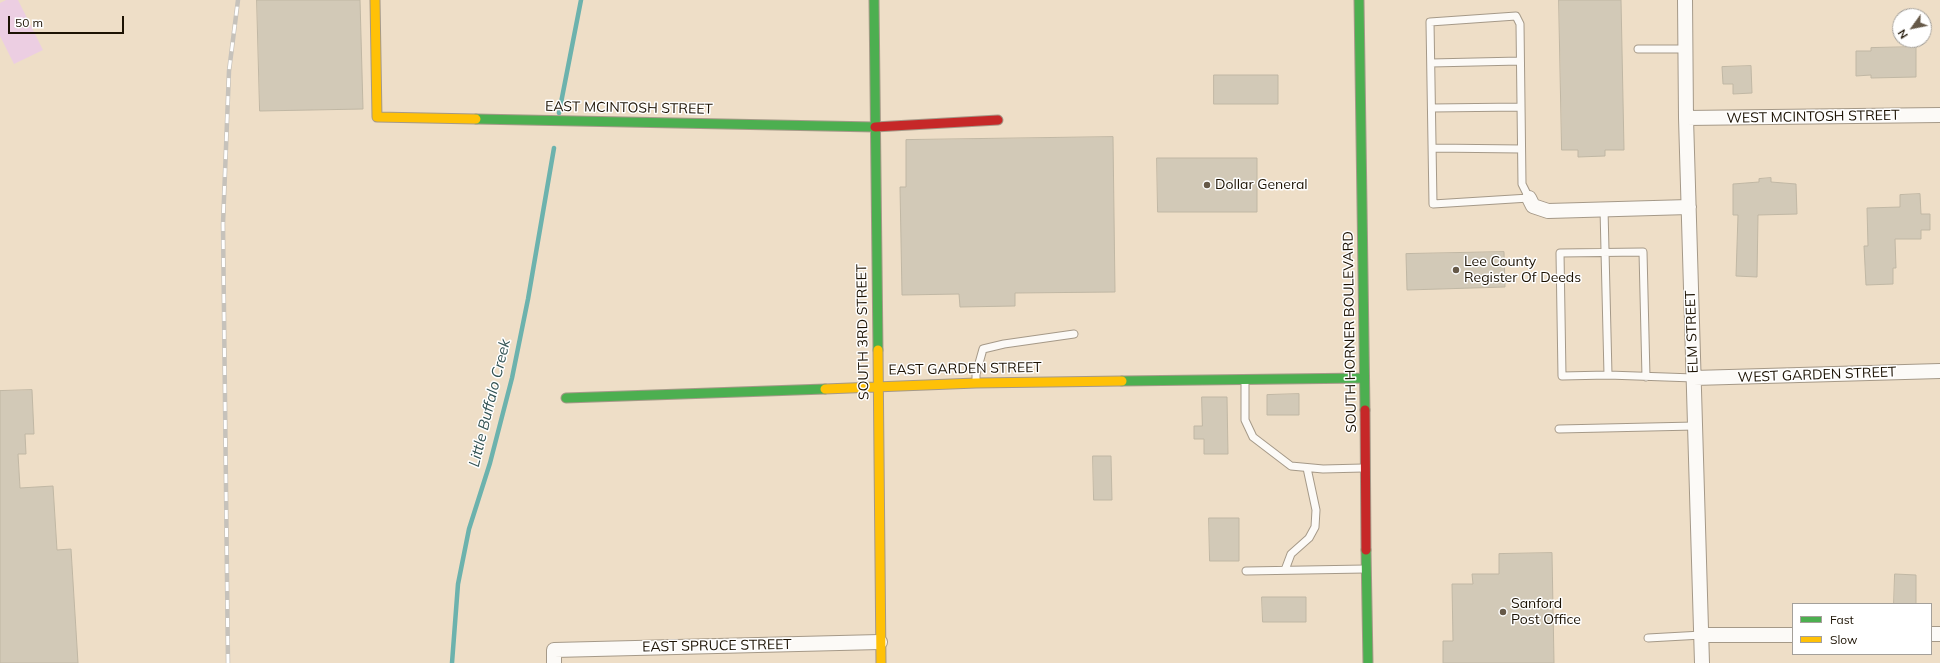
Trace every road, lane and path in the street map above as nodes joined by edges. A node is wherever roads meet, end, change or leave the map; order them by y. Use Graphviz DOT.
graph roads {
  1 [pos="375,0"];
  2 [pos="874,0"];
  3 [pos="1359,0"];
  4 [pos="1685,0"];
  5 [pos="1686,48"];
  6 [pos="1638,49"];
  7 [pos="1520,61"];
  8 [pos="1431,63"];
  9 [pos="1521,107"];
  10 [pos="1432,108"];
  11 [pos="1940,115"];
  12 [pos="1686,118"];
  13 [pos="998,120"];
  14 [pos="875,127"];
  15 [pos="1433,148"];
  16 [pos="1521,149"];
  17 [pos="1529,198"];
  18 [pos="1689,208"];
  19 [pos="1604,209"];
  20 [pos="1605,253"];
  21 [pos="1074,334"];
  22 [pos="1940,371"];
  23 [pos="1608,375"];
  24 [pos="1646,377"];
  25 [pos="1245,378"];
  26 [pos="1364,378"];
  27 [pos="1694,378"];
  28 [pos="976,383"];
  29 [pos="878,386"];
  30 [pos="566,398"];
  31 [pos="1695,426"];
  32 [pos="1559,430"];
  33 [pos="1306,468"];
  34 [pos="1366,468"];
  35 [pos="1367,569"];
  36 [pos="1285,570"];
  37 [pos="1246,571"];
  38 [pos="1702,635"];
  39 [pos="1792,635"];
  40 [pos="1648,638"];
  41 [pos="880,642"];
  42 [pos="554,656"];
  43 [pos="880,663"];
  44 [pos="1368,663"];
  45 [pos="1702,663"];
  1 -- 14 [label="street, EAST MCINTOSH STREET"];
  2 -- 14 [label="street, SOUTH 3RD STREET"];
  3 -- 26 [label="street, SOUTH HORNER BOULEVARD"];
  4 -- 5 [label="street, ELM STREET"];
  5 -- 6 [label="lane"];
  5 -- 12 [label="street, ELM STREET"];
  7 -- 8 [label="lane"];
  7 -- 8 [label="lane"];
  7 -- 9 [label="lane"];
  8 -- 10 [label="lane"];
  9 -- 10 [label="lane"];
  9 -- 16 [label="lane"];
  10 -- 15 [label="lane"];
  11 -- 12 [label="street, WEST MCINTOSH STREET"];
  12 -- 18 [label="street, ELM STREET"];
  13 -- 14 [label="street, EAST MCINTOSH STREET"];
  14 -- 29 [label="street, SOUTH 3RD STREET"];
  15 -- 16 [label="lane"];
  15 -- 17 [label="lane"];
  16 -- 17 [label="lane"];
  17 -- 19 [label="street"];
  18 -- 19 [label="street"];
  18 -- 27 [label="street, ELM STREET"];
  19 -- 20 [label="lane"];
  20 -- 23 [label="lane"];
  20 -- 23 [label="lane"];
  20 -- 24 [label="lane"];
  21 -- 28 [label="lane"];
  22 -- 27 [label="street, WEST GARDEN STREET"];
  23 -- 24 [label="lane"];
  24 -- 27 [label="lane"];
  25 -- 26 [label="street, EAST GARDEN STREET"];
  25 -- 28 [label="street, EAST GARDEN STREET"];
  25 -- 33 [label="lane"];
  26 -- 34 [label="street, SOUTH HORNER BOULEVARD"];
  27 -- 31 [label="street, ELM STREET"];
  28 -- 29 [label="street, EAST GARDEN STREET"];
  29 -- 30 [label="street, EAST GARDEN STREET"];
  29 -- 41 [label="street, SOUTH 3RD STREET"];
  31 -- 32 [label="lane"];
  31 -- 38 [label="street, ELM STREET"];
  33 -- 34 [label="lane"];
  33 -- 36 [label="lane"];
  34 -- 35 [label="street, SOUTH HORNER BOULEVARD"];
  35 -- 36 [label="lane"];
  35 -- 44 [label="street, SOUTH HORNER BOULEVARD"];
  36 -- 37 [label="lane"];
  38 -- 39 [label="street"];
  38 -- 40 [label="lane"];
  38 -- 45 [label="street, ELM STREET"];
  41 -- 42 [label="street, EAST SPRUCE STREET"];
  41 -- 43 [label="street, SOUTH 3RD STREET"];
}
